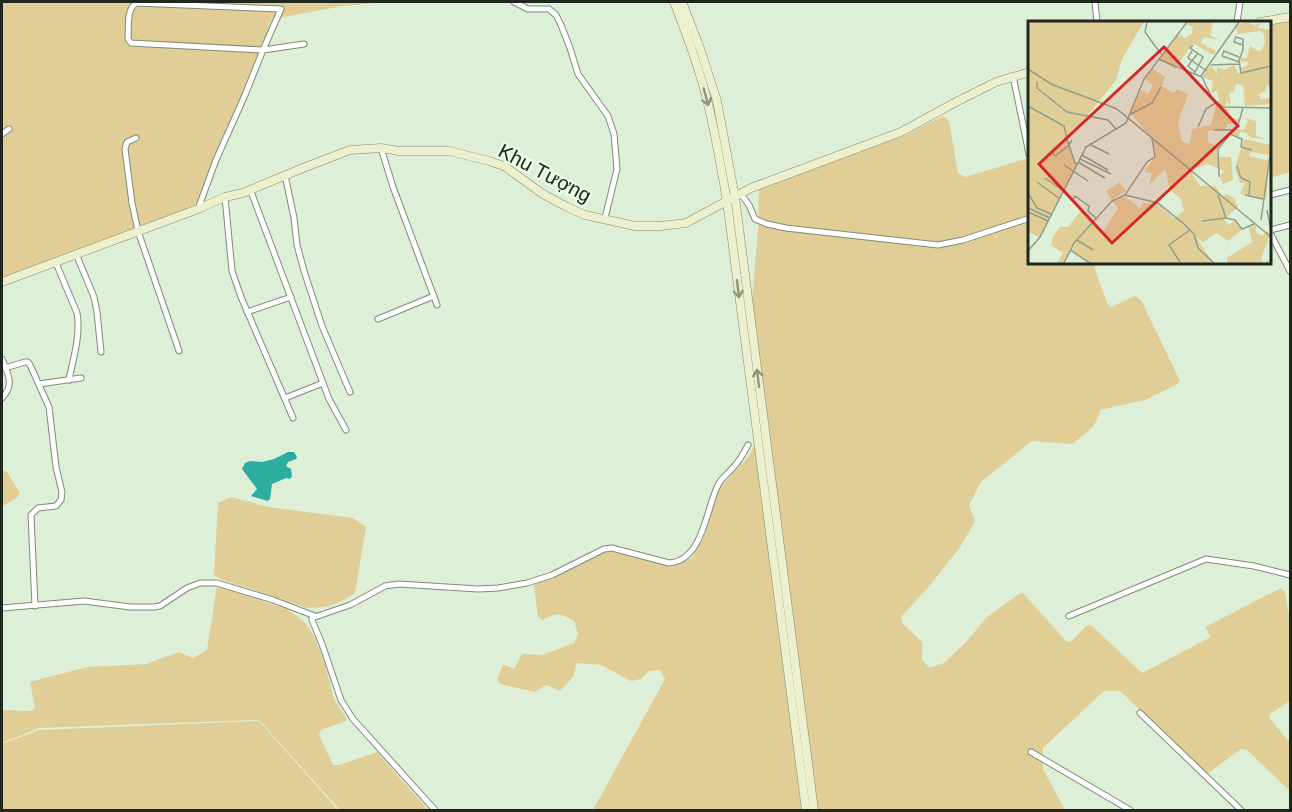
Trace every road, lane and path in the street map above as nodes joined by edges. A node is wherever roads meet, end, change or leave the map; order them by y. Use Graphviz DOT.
graph roads {
  1 [pos="285,2"];
  2 [pos="514,2"];
  3 [pos="674,2"];
  4 [pos="682,2"];
  5 [pos="1095,2"];
  6 [pos="1240,2"];
  7 [pos="281,9"];
  8 [pos="1290,17"];
  9 [pos="1097,21"];
  10 [pos="1237,21"];
  11 [pos="1266,21"];
  12 [pos="304,44"];
  13 [pos="263,50"];
  14 [pos="1028,72"];
  15 [pos="1013,76"];
  16 [pos="9,129"];
  17 [pos="2,134"];
  18 [pos="136,138"];
  19 [pos="381,148"];
  20 [pos="1028,149"];
  21 [pos="285,175"];
  22 [pos="250,189"];
  23 [pos="1290,190"];
  24 [pos="1271,195"];
  25 [pos="225,197"];
  26 [pos="734,197"];
  27 [pos="198,209"];
  28 [pos="604,218"];
  29 [pos="1028,218"];
  30 [pos="1290,225"];
  31 [pos="1271,230"];
  32 [pos="138,231"];
  33 [pos="1271,235"];
  34 [pos="76,254"];
  35 [pos="56,262"];
  36 [pos="1290,271"];
  37 [pos="2,282"];
  38 [pos="434,296"];
  39 [pos="291,297"];
  40 [pos="437,305"];
  41 [pos="247,312"];
  42 [pos="378,320"];
  43 [pos="179,351"];
  44 [pos="101,352"];
  45 [pos="2,359"];
  46 [pos="5,368"];
  47 [pos="81,378"];
  48 [pos="69,380"];
  49 [pos="323,383"];
  50 [pos="39,384"];
  51 [pos="350,392"];
  52 [pos="2,398"];
  53 [pos="285,398"];
  54 [pos="293,418"];
  55 [pos="346,430"];
  56 [pos="748,445"];
  57 [pos="1290,574"];
  58 [pos="35,606"];
  59 [pos="2,608"];
  60 [pos="315,616"];
  61 [pos="1069,616"];
  62 [pos="1140,713"];
  63 [pos="1031,752"];
  64 [pos="435,810"];
  65 [pos="806,810"];
  66 [pos="814,810"];
  67 [pos="1130,810"];
  68 [pos="1241,810"];
  1 -- 7 [label="street"];
  2 -- 28 [label="street"];
  3 -- 26 [label="main road, one-way"];
  4 -- 26 [label="main road"];
  5 -- 9 [label="street"];
  6 -- 10 [label="street"];
  7 -- 13 [label="street"];
  7 -- 13 [label="street"];
  8 -- 11 [label="main road"];
  12 -- 13 [label="street"];
  13 -- 27 [label="street"];
  14 -- 15 [label="main road, Khu Tượng"];
  15 -- 20 [label="street"];
  15 -- 26 [label="main road, Khu Tượng"];
  16 -- 17 [label="street"];
  18 -- 32 [label="street"];
  19 -- 21 [label="main road, Khu Tượng"];
  19 -- 28 [label="main road, Khu Tượng"];
  19 -- 38 [label="street"];
  21 -- 22 [label="main road, Khu Tượng"];
  21 -- 51 [label="street"];
  22 -- 25 [label="main road, Khu Tượng"];
  22 -- 39 [label="street"];
  23 -- 24 [label="street"];
  25 -- 27 [label="main road, Khu Tượng"];
  25 -- 41 [label="street"];
  26 -- 28 [label="main road, Khu Tượng"];
  26 -- 29 [label="street"];
  26 -- 65 [label="main road, one-way"];
  66 -- 26 [label="main road, one-way"];
  27 -- 32 [label="main road, Khu Tượng"];
  30 -- 31 [label="street"];
  32 -- 34 [label="main road, Khu Tượng"];
  32 -- 43 [label="street"];
  33 -- 36 [label="street"];
  34 -- 35 [label="main road, Khu Tượng"];
  34 -- 44 [label="street"];
  35 -- 37 [label="main road, Khu Tượng"];
  35 -- 48 [label="street"];
  38 -- 40 [label="street"];
  38 -- 42 [label="street"];
  39 -- 41 [label="street"];
  39 -- 49 [label="street"];
  41 -- 53 [label="street"];
  45 -- 46 [label="street"];
  46 -- 50 [label="street"];
  46 -- 52 [label="street"];
  47 -- 48 [label="street"];
  48 -- 50 [label="street"];
  49 -- 53 [label="street"];
  49 -- 55 [label="street"];
  50 -- 58 [label="street"];
  53 -- 54 [label="street"];
  56 -- 60 [label="street"];
  57 -- 61 [label="street"];
  58 -- 59 [label="street"];
  58 -- 60 [label="street"];
  60 -- 64 [label="street"];
  62 -- 68 [label="street"];
  63 -- 67 [label="street"];
}
